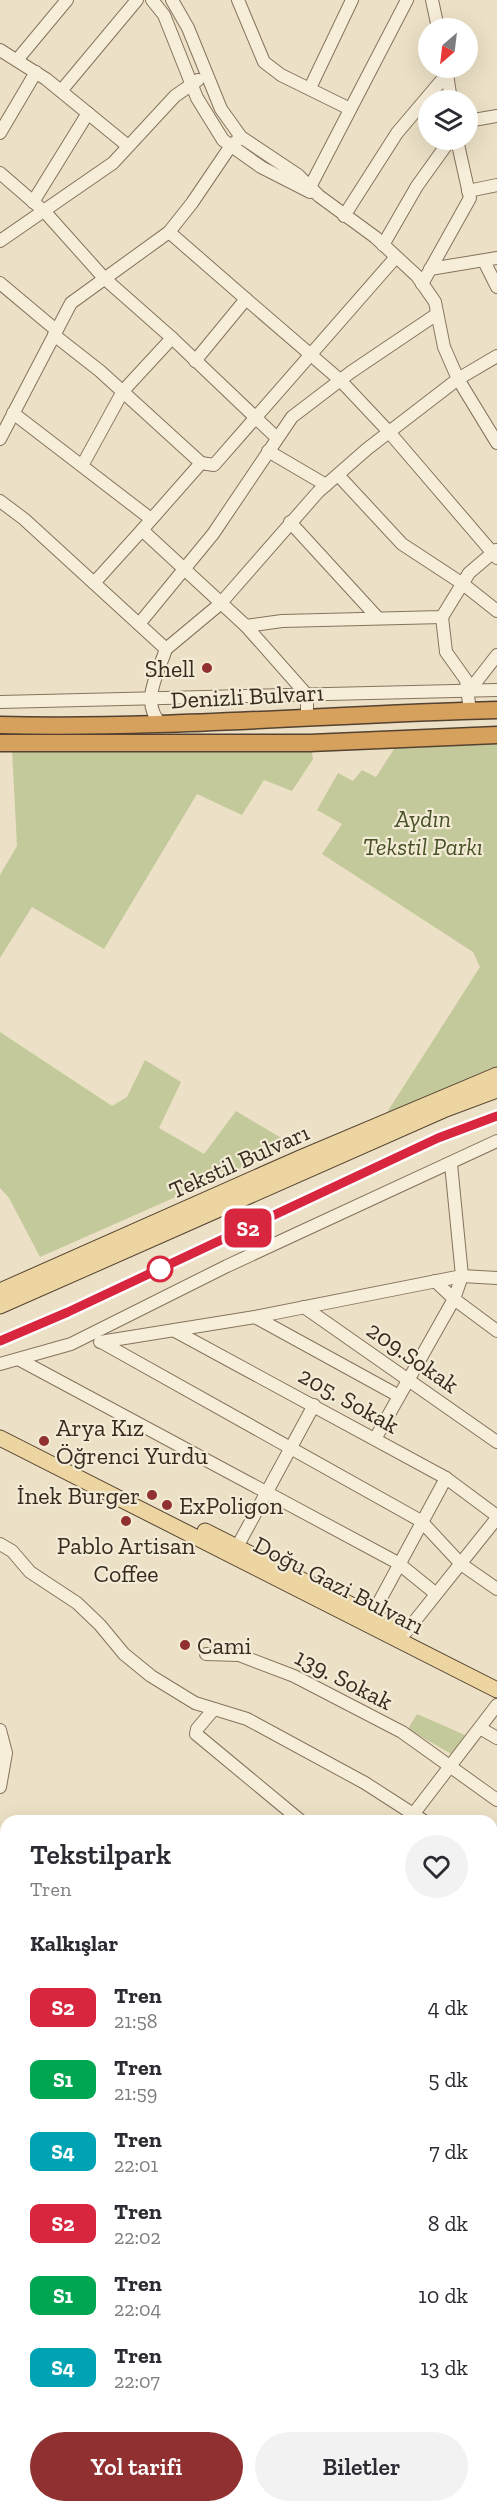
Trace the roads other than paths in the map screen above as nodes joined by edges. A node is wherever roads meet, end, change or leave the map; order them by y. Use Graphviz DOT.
graph roads {
  1 [pos="67,0"];
  2 [pos="137,0"];
  3 [pos="152,0"];
  4 [pos="172,0"];
  5 [pos="238,0"];
  6 [pos="352,0"];
  7 [pos="407,0"];
  8 [pos="432,0"];
  9 [pos="436,18"];
  10 [pos="0,50"];
  11 [pos="17,60"];
  12 [pos="36,72"];
  13 [pos="206,76"];
  14 [pos="440,78"];
  15 [pos="191,83"];
  16 [pos="310,88"];
  17 [pos="61,91"];
  18 [pos="350,109"];
  19 [pos="88,113"];
  20 [pos="497,116"];
  21 [pos="478,119"];
  22 [pos="0,133"];
  23 [pos="241,137"];
  24 [pos="128,146"];
  25 [pos="230,147"];
  26 [pos="443,150"];
  27 [pos="459,150"];
  28 [pos="0,173"];
  29 [pos="497,185"];
  30 [pos="468,191"];
  31 [pos="314,192"];
  32 [pos="33,202"];
  33 [pos="45,212"];
  34 [pos="344,216"];
  35 [pos="169,232"];
  36 [pos="0,241"];
  37 [pos="383,245"];
  38 [pos="396,257"];
  39 [pos="497,258"];
  40 [pos="484,261"];
  41 [pos="430,269"];
  42 [pos="104,278"];
  43 [pos="0,283"];
  44 [pos="422,284"];
  45 [pos="497,286"];
  46 [pos="246,299"];
  47 [pos="437,314"];
  48 [pos="55,333"];
  49 [pos="172,338"];
  50 [pos="312,354"];
  51 [pos="497,356"];
  52 [pos="195,361"];
  53 [pos="458,379"];
  54 [pos="340,380"];
  55 [pos="123,391"];
  56 [pos="13,413"];
  57 [pos="256,420"];
  58 [pos="389,432"];
  59 [pos="277,438"];
  60 [pos="0,439"];
  61 [pos="497,443"];
  62 [pos="268,451"];
  63 [pos="201,463"];
  64 [pos="83,464"];
  65 [pos="338,474"];
  66 [pos="326,485"];
  67 [pos="0,501"];
  68 [pos="151,519"];
  69 [pos="290,522"];
  70 [pos="142,530"];
  71 [pos="495,554"];
  72 [pos="186,568"];
  73 [pos="94,583"];
  74 [pos="463,584"];
  75 [pos="219,604"];
  76 [pos="497,611"];
  77 [pos="378,617"];
  78 [pos="442,617"];
  79 [pos="140,624"];
  80 [pos="246,626"];
  81 [pos="166,649"];
  82 [pos="497,655"];
  83 [pos="497,690"];
  84 [pos="469,692"];
  85 [pos="307,694"];
  86 [pos="149,699"];
  87 [pos="0,702"];
  88 [pos="497,710"];
  89 [pos="470,711"];
  90 [pos="307,716"];
  91 [pos="0,725"];
  92 [pos="162,725"];
  93 [pos="497,735"];
  94 [pos="0,743"];
  95 [pos="497,1075"];
  96 [pos="497,1090"];
  97 [pos="497,1141"];
  98 [pos="451,1164"];
  99 [pos="462,1276"];
  100 [pos="497,1278"];
  101 [pos="435,1281"];
  102 [pos="0,1291"];
  103 [pos="454,1299"];
  104 [pos="0,1306"];
  105 [pos="304,1307"];
  106 [pos="255,1317"];
  107 [pos="175,1331"];
  108 [pos="497,1331"];
  109 [pos="86,1336"];
  110 [pos="103,1343"];
  111 [pos="20,1359"];
  112 [pos="0,1364"];
  113 [pos="409,1381"];
  114 [pos="399,1396"];
  115 [pos="314,1405"];
  116 [pos="0,1430"];
  117 [pos="0,1438"];
  118 [pos="375,1438"];
  119 [pos="497,1442"];
  120 [pos="292,1449"];
  121 [pos="446,1478"];
  122 [pos="268,1492"];
  123 [pos="497,1517"];
  124 [pos="421,1521"];
  125 [pos="0,1544"];
  126 [pos="235,1552"];
  127 [pos="398,1563"];
  128 [pos="461,1564"];
  129 [pos="497,1589"];
  130 [pos="435,1593"];
  131 [pos="374,1620"];
  132 [pos="406,1632"];
  133 [pos="206,1654"];
  134 [pos="497,1678"];
  135 [pos="497,1690"];
  136 [pos="497,1705"];
  137 [pos="214,1709"];
  138 [pos="480,1728"];
  139 [pos="0,1730"];
  140 [pos="497,1738"];
  141 [pos="452,1766"];
  142 [pos="0,1788"];
  143 [pos="497,1800"];
  144 [pos="294,1815"];
  145 [pos="408,1815"];
  146 [pos="413,1815"];
  1 -- 11 [label="street"];
  2 -- 17 [label="street"];
  3 -- 15 [label="street"];
  4 -- 13 [label="street"];
  5 -- 16 [label="street"];
  6 -- 16 [label="street"];
  7 -- 18 [label="street"];
  8 -- 9 [label="street"];
  10 -- 11 [label="street"];
  11 -- 12 [label="street"];
  12 -- 17 [label="street"];
  12 -- 22 [label="street"];
  13 -- 15 [label="street"];
  13 -- 23 [label="street"];
  14 -- 34 [label="street"];
  15 -- 24 [label="street"];
  15 -- 25 [label="street"];
  16 -- 18 [label="street"];
  17 -- 19 [label="street"];
  18 -- 31 [label="street"];
  19 -- 24 [label="street"];
  19 -- 32 [label="street"];
  20 -- 21 [label="street"];
  23 -- 25 [label="street"];
  23 -- 31 [label="street"];
  24 -- 33 [label="street"];
  25 -- 31 [label="street"];
  25 -- 35 [label="street"];
  26 -- 37 [label="street"];
  27 -- 30 [label="street"];
  28 -- 32 [label="street"];
  29 -- 30 [label="street"];
  30 -- 41 [label="street"];
  31 -- 34 [label="street"];
  32 -- 33 [label="street"];
  33 -- 36 [label="street"];
  33 -- 42 [label="street"];
  34 -- 37 [label="street"];
  35 -- 42 [label="street"];
  35 -- 46 [label="street"];
  37 -- 38 [label="street"];
  38 -- 44 [label="street"];
  38 -- 50 [label="street"];
  39 -- 40 [label="street"];
  40 -- 41 [label="street"];
  40 -- 45 [label="street"];
  41 -- 44 [label="street"];
  42 -- 48 [label="street"];
  42 -- 49 [label="street"];
  43 -- 48 [label="street"];
  44 -- 47 [label="street"];
  46 -- 50 [label="street"];
  46 -- 52 [label="street"];
  47 -- 53 [label="street"];
  47 -- 54 [label="street"];
  48 -- 55 [label="street"];
  48 -- 56 [label="street"];
  49 -- 52 [label="street"];
  49 -- 55 [label="street"];
  50 -- 54 [label="street"];
  50 -- 57 [label="street"];
  51 -- 53 [label="street"];
  52 -- 57 [label="street"];
  53 -- 58 [label="street"];
  53 -- 61 [label="street"];
  54 -- 58 [label="street"];
  54 -- 59 [label="street"];
  55 -- 63 [label="street"];
  55 -- 64 [label="street"];
  56 -- 60 [label="street"];
  56 -- 64 [label="street"];
  57 -- 59 [label="street"];
  57 -- 63 [label="street"];
  58 -- 65 [label="street"];
  58 -- 71 [label="street"];
  59 -- 62 [label="street"];
  62 -- 66 [label="street"];
  62 -- 72 [label="street"];
  63 -- 68 [label="street"];
  64 -- 68 [label="street"];
  65 -- 66 [label="street"];
  65 -- 74 [label="street"];
  66 -- 69 [label="street"];
  67 -- 73 [label="street"];
  68 -- 70 [label="street"];
  69 -- 75 [label="street"];
  69 -- 77 [label="street"];
  70 -- 72 [label="street"];
  70 -- 73 [label="street"];
  71 -- 74 [label="street"];
  72 -- 75 [label="street"];
  72 -- 79 [label="street"];
  73 -- 79 [label="street"];
  74 -- 76 [label="street"];
  74 -- 78 [label="street"];
  75 -- 80 [label="street"];
  75 -- 81 [label="street"];
  77 -- 78 [label="street"];
  77 -- 80 [label="street"];
  78 -- 84 [label="street"];
  79 -- 81 [label="street"];
  80 -- 85 [label="street"];
  81 -- 86 [label="street"];
  82 -- 84 [label="street"];
  83 -- 84 [label="street"];
  84 -- 85 [label="street"];
  84 -- 89 [label="street"];
  85 -- 86 [label="street"];
  85 -- 90 [label="street"];
  86 -- 87 [label="street"];
  86 -- 92 [label="street"];
  88 -- 89 [label="highway, Denizli Bulvarı"];
  89 -- 90 [label="highway, Denizli Bulvarı"];
  90 -- 92 [label="highway, Denizli Bulvarı"];
  91 -- 92 [label="highway, Denizli Bulvarı"];
  93 -- 94 [label="highway, Denizli Bulvarı"];
  95 -- 102 [label="main road, Tekstil Bulvarı"];
  96 -- 104 [label="main road, Tekstil Bulvarı"];
  97 -- 98 [label="street"];
  98 -- 99 [label="street"];
  98 -- 109 [label="street"];
  99 -- 100 [label="street"];
  99 -- 101 [label="street"];
  99 -- 103 [label="street"];
  101 -- 103 [label="street"];
  101 -- 105 [label="street"];
  103 -- 108 [label="street"];
  103 -- 113 [label="street"];
  105 -- 106 [label="street"];
  105 -- 113 [label="street, 209.Sokak"];
  106 -- 107 [label="street"];
  106 -- 114 [label="street"];
  107 -- 110 [label="street"];
  107 -- 115 [label="street, 205. Sokak"];
  109 -- 110 [label="street"];
  109 -- 111 [label="street"];
  110 -- 120 [label="street"];
  111 -- 112 [label="street"];
  111 -- 122 [label="street"];
  113 -- 114 [label="street"];
  113 -- 119 [label="street, 209.Sokak"];
  114 -- 118 [label="street"];
  115 -- 118 [label="street, 205. Sokak"];
  115 -- 120 [label="street"];
  116 -- 126 [label="main road"];
  117 -- 126 [label="main road, Doğu Gazi Bulvarı"];
  118 -- 121 [label="street, 205. Sokak"];
  120 -- 122 [label="street"];
  120 -- 124 [label="street"];
  121 -- 123 [label="street, 205. Sokak"];
  121 -- 124 [label="street"];
  122 -- 126 [label="street"];
  122 -- 127 [label="street"];
  123 -- 128 [label="street"];
  124 -- 127 [label="street"];
  124 -- 128 [label="street"];
  125 -- 137 [label="street"];
  126 -- 131 [label="main road, Doğu Gazi Bulvarı"];
  127 -- 130 [label="street"];
  127 -- 131 [label="street"];
  128 -- 129 [label="street"];
  128 -- 130 [label="street"];
  130 -- 132 [label="street"];
  131 -- 132 [label="main road"];
  131 -- 135 [label="main road, Doğu Gazi Bulvarı"];
  132 -- 134 [label="main road"];
  133 -- 141 [label="street, 139. Sokak"];
  136 -- 138 [label="street"];
  137 -- 144 [label="street"];
  137 -- 145 [label="street"];
  138 -- 140 [label="street"];
  138 -- 141 [label="street"];
  139 -- 142 [label="street"];
  141 -- 143 [label="street, 139. Sokak"];
  141 -- 146 [label="street"];
}
